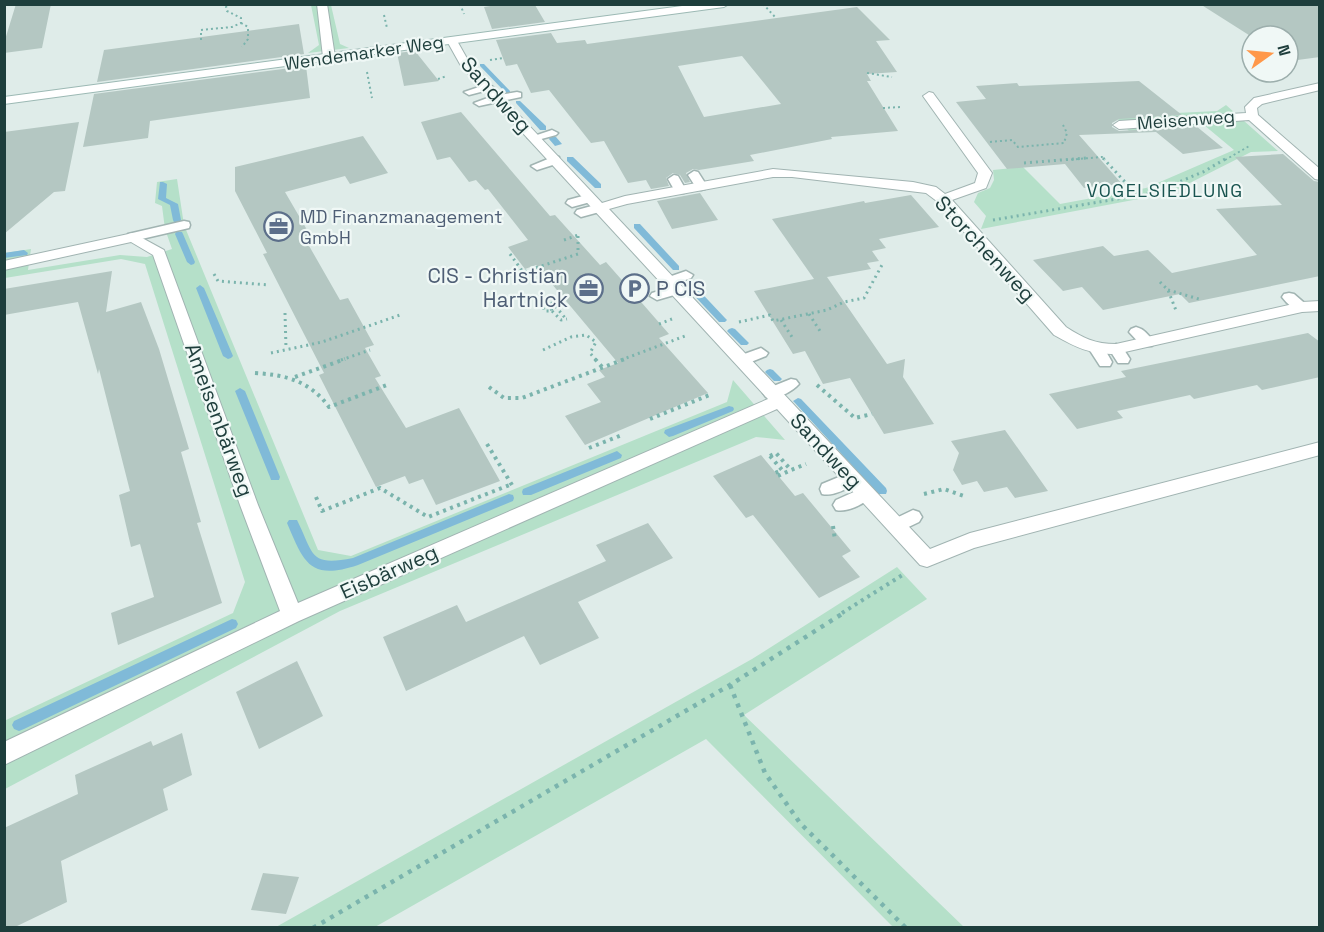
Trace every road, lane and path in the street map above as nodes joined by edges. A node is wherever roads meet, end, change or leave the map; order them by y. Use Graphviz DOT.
graph roads {
  1 [pos="230,4"];
  2 [pos="322,4"];
  3 [pos="460,4"];
  4 [pos="724,4"];
  5 [pos="763,4"];
  6 [pos="464,14"];
  7 [pos="776,18"];
  8 [pos="201,40"];
  9 [pos="452,41"];
  10 [pos="329,57"];
  11 [pos="357,73"];
  12 [pos="867,73"];
  13 [pos="892,77"];
  14 [pos="1320,86"];
  15 [pos="469,92"];
  16 [pos="494,95"];
  17 [pos="517,95"];
  18 [pos="929,96"];
  19 [pos="372,98"];
  20 [pos="4,101"];
  21 [pos="479,103"];
  22 [pos="902,107"];
  23 [pos="883,108"];
  24 [pos="1252,116"];
  25 [pos="1063,125"];
  26 [pos="1119,125"];
  27 [pos="1266,129"];
  28 [pos="552,133"];
  29 [pos="534,138"];
  30 [pos="557,155"];
  31 [pos="981,155"];
  32 [pos="1024,163"];
  33 [pos="537,166"];
  34 [pos="1320,176"];
  35 [pos="1137,195"];
  36 [pos="937,200"];
  37 [pos="595,203"];
  38 [pos="572,204"];
  39 [pos="581,213"];
  40 [pos="184,225"];
  41 [pos="966,225"];
  42 [pos="578,235"];
  43 [pos="133,237"];
  44 [pos="510,254"];
  45 [pos="4,266"];
  46 [pos="882,266"];
  47 [pos="213,274"];
  48 [pos="686,275"];
  49 [pos="1160,282"];
  50 [pos="269,285"];
  51 [pos="672,286"];
  52 [pos="1168,290"];
  53 [pos="657,296"];
  54 [pos="548,297"];
  55 [pos="1198,299"];
  56 [pos="1320,306"];
  57 [pos="552,311"];
  58 [pos="285,313"];
  59 [pos="404,314"];
  60 [pos="775,314"];
  61 [pos="809,314"];
  62 [pos="770,315"];
  63 [pos="671,319"];
  64 [pos="782,320"];
  65 [pos="712,329"];
  66 [pos="820,331"];
  67 [pos="1196,332"];
  68 [pos="792,337"];
  69 [pos="286,348"];
  70 [pos="1096,349"];
  71 [pos="370,350"];
  72 [pos="543,350"];
  73 [pos="271,353"];
  74 [pos="761,353"];
  75 [pos="741,361"];
  76 [pos="1105,362"];
  77 [pos="603,368"];
  78 [pos="255,373"];
  79 [pos="294,378"];
  80 [pos="791,384"];
  81 [pos="387,385"];
  82 [pos="817,385"];
  83 [pos="489,387"];
  84 [pos="712,394"];
  85 [pos="775,397"];
  86 [pos="872,414"];
  87 [pos="650,418"];
  88 [pos="622,435"];
  89 [pos="487,444"];
  90 [pos="589,448"];
  91 [pos="1320,448"];
  92 [pos="770,456"];
  93 [pos="791,470"];
  94 [pos="851,478"];
  95 [pos="512,484"];
  96 [pos="828,489"];
  97 [pos="865,494"];
  98 [pos="316,497"];
  99 [pos="842,505"];
  100 [pos="527,512"];
  101 [pos="913,517"];
  102 [pos="833,525"];
  103 [pos="896,526"];
  104 [pos="835,540"];
  105 [pos="927,559"];
  106 [pos="292,615"];
  107 [pos="730,685"];
  108 [pos="4,753"];
  109 [pos="312,927"];
  110 [pos="906,927"];
  1 -- 8 [label="path"];
  2 -- 10 [label="street"];
  3 -- 6 [label="path"];
  4 -- 9 [label="street, Wendemarker Weg"];
  5 -- 7 [label="path"];
  9 -- 10 [label="street, Wendemarker Weg"];
  9 -- 16 [label="street, Sandweg"];
  10 -- 20 [label="street, Wendemarker Weg"];
  11 -- 19 [label="path"];
  12 -- 13 [label="path"];
  14 -- 24 [label="street"];
  15 -- 16 [label="lane"];
  16 -- 17 [label="lane"];
  16 -- 21 [label="lane"];
  16 -- 29 [label="street, Sandweg"];
  18 -- 31 [label="street"];
  22 -- 23 [label="path"];
  24 -- 26 [label="street, Meisenweg"];
  24 -- 27 [label="street"];
  25 -- 31 [label="path"];
  27 -- 34 [label="street"];
  27 -- 35 [label="path"];
  28 -- 29 [label="lane"];
  29 -- 30 [label="street, Sandweg"];
  30 -- 33 [label="lane"];
  30 -- 37 [label="street, Sandweg"];
  31 -- 36 [label="street"];
  32 -- 35 [label="path"];
  35 -- 41 [label="path"];
  36 -- 37 [label="street, Storchenweg"];
  36 -- 41 [label="street, Storchenweg"];
  37 -- 38 [label="lane"];
  37 -- 39 [label="lane"];
  37 -- 51 [label="street, Sandweg"];
  40 -- 43 [label="lane"];
  41 -- 70 [label="street, Storchenweg"];
  42 -- 44 [label="path"];
  43 -- 45 [label="street"];
  43 -- 106 [label="street, Ameisenbärweg"];
  46 -- 61 [label="path"];
  47 -- 50 [label="path"];
  48 -- 51 [label="lane"];
  49 -- 52 [label="path"];
  51 -- 53 [label="lane"];
  51 -- 65 [label="street, Sandweg"];
  52 -- 55 [label="path"];
  52 -- 67 [label="path"];
  54 -- 57 [label="path"];
  56 -- 67 [label="street, Storchenweg"];
  58 -- 69 [label="path"];
  59 -- 69 [label="path"];
  60 -- 62 [label="path"];
  61 -- 64 [label="path"];
  61 -- 66 [label="path"];
  62 -- 64 [label="path"];
  62 -- 65 [label="path"];
  63 -- 77 [label="path"];
  64 -- 68 [label="path"];
  65 -- 75 [label="street, Sandweg"];
  67 -- 70 [label="street, Storchenweg"];
  69 -- 73 [label="path"];
  70 -- 76 [label="lane"];
  71 -- 79 [label="path"];
  72 -- 77 [label="path"];
  74 -- 75 [label="lane"];
  75 -- 85 [label="street, Sandweg"];
  77 -- 83 [label="path"];
  78 -- 79 [label="path"];
  79 -- 81 [label="path"];
  80 -- 85 [label="lane"];
  82 -- 86 [label="path"];
  84 -- 87 [label="path"];
  85 -- 94 [label="street, Sandweg"];
  85 -- 100 [label="street, Eisbärweg"];
  88 -- 90 [label="path"];
  89 -- 95 [label="path"];
  91 -- 105 [label="street"];
  92 -- 93 [label="path"];
  94 -- 96 [label="lane"];
  94 -- 97 [label="street, Sandweg"];
  95 -- 98 [label="path"];
  95 -- 100 [label="path"];
  97 -- 99 [label="lane"];
  97 -- 103 [label="street, Sandweg"];
  100 -- 106 [label="street, Eisbärweg"];
  101 -- 103 [label="lane"];
  102 -- 104 [label="path"];
  103 -- 105 [label="street, Sandweg"];
  105 -- 107 [label="path"];
  106 -- 108 [label="street, Eisbärweg"];
  107 -- 109 [label="path"];
  107 -- 110 [label="path"];
}
